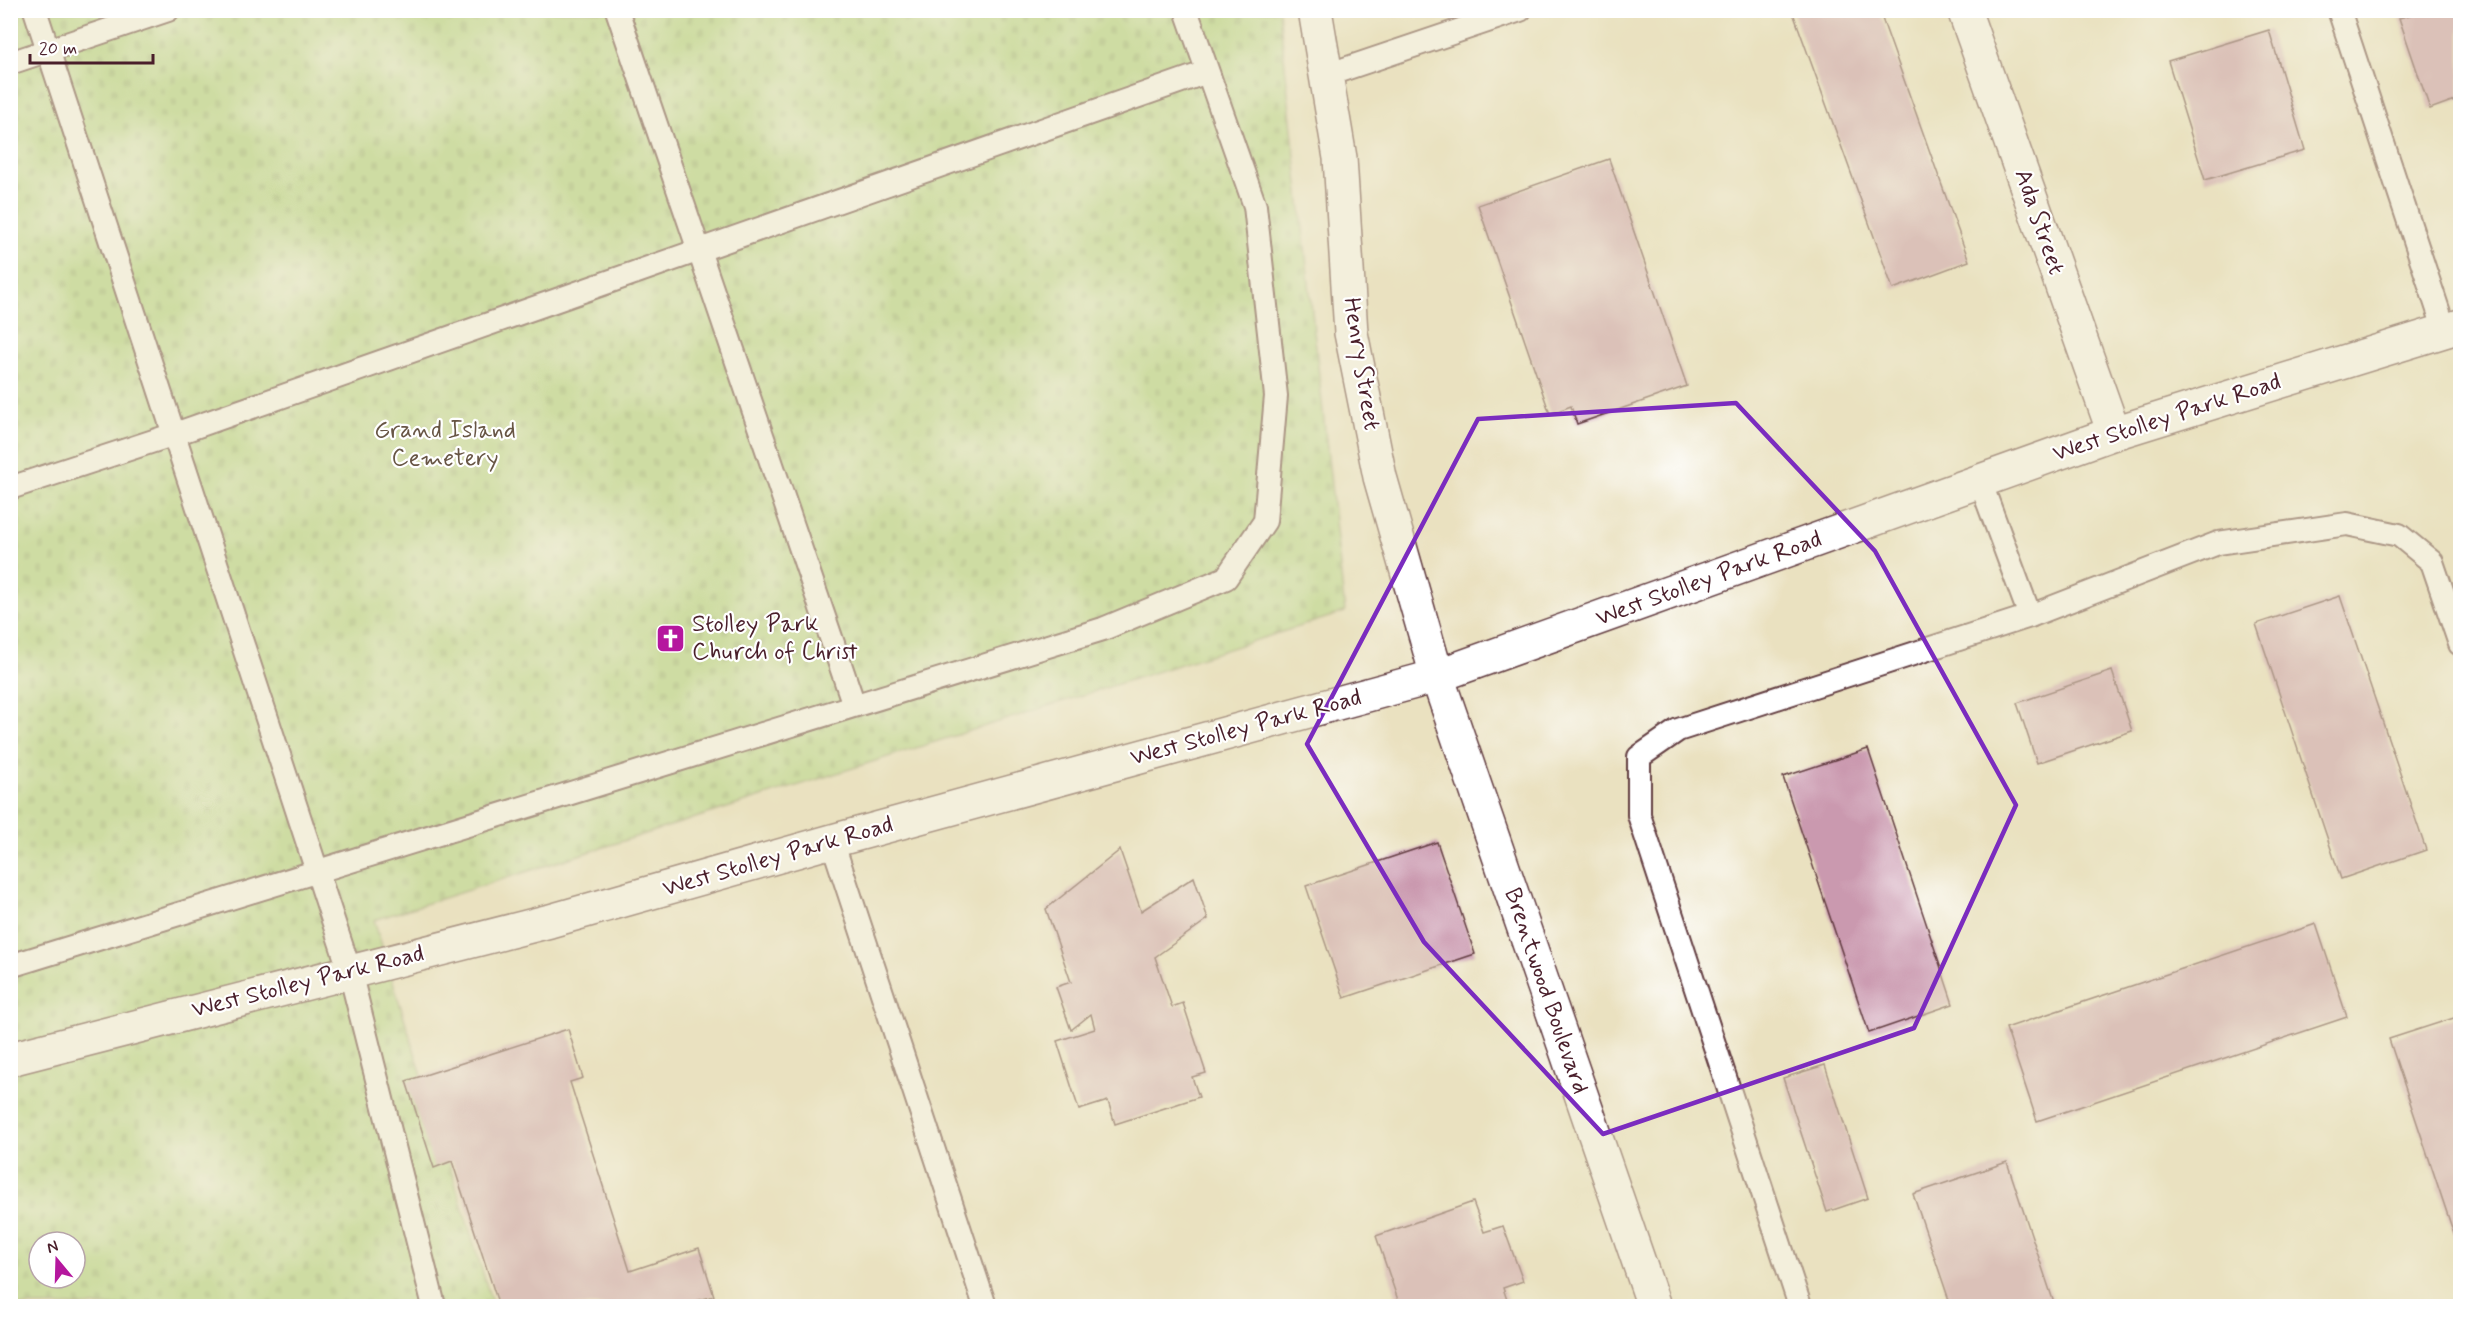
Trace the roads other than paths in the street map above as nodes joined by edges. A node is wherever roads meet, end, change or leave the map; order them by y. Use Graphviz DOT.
graph roads {
  1 [pos="35,10"];
  2 [pos="168,10"];
  3 [pos="617,10"];
  4 [pos="1186,10"];
  5 [pos="1315,10"];
  6 [pos="1520,10"];
  7 [pos="1964,10"];
  8 [pos="2340,10"];
  9 [pos="48,51"];
  10 [pos="10,63"];
  11 [pos="1207,72"];
  12 [pos="1327,75"];
  13 [pos="699,251"];
  14 [pos="2453,328"];
  15 [pos="2114,433"];
  16 [pos="175,434"];
  17 [pos="1980,482"];
  18 [pos="10,488"];
  19 [pos="2030,616"];
  20 [pos="2460,644"];
  21 [pos="1437,676"];
  22 [pos="854,705"];
  23 [pos="832,841"];
  24 [pos="318,870"];
  25 [pos="10,966"];
  26 [pos="350,972"];
  27 [pos="10,1059"];
  28 [pos="434,1306"];
  29 [pos="985,1306"];
  30 [pos="1654,1306"];
  31 [pos="1800,1306"];
  1 -- 9 [label="lane"];
  2 -- 9 [label="lane"];
  3 -- 13 [label="lane"];
  4 -- 11 [label="lane"];
  5 -- 12 [label="main road, Henry Street"];
  6 -- 12 [label="lane"];
  7 -- 15 [label="main road, Ada Street"];
  8 -- 14 [label="lane"];
  9 -- 10 [label="lane"];
  9 -- 16 [label="lane"];
  11 -- 13 [label="lane"];
  11 -- 22 [label="lane"];
  12 -- 21 [label="main road, Henry Street"];
  13 -- 16 [label="lane"];
  13 -- 22 [label="lane"];
  14 -- 15 [label="main road, West Stolley Park Road"];
  15 -- 17 [label="main road, West Stolley Park Road"];
  16 -- 18 [label="lane"];
  16 -- 24 [label="lane"];
  17 -- 19 [label="lane"];
  17 -- 21 [label="main road, West Stolley Park Road"];
  19 -- 20 [label="lane"];
  19 -- 31 [label="lane"];
  21 -- 23 [label="main road, West Stolley Park Road"];
  21 -- 30 [label="main road, Brentwood Boulevard"];
  22 -- 24 [label="lane"];
  23 -- 26 [label="main road, West Stolley Park Road"];
  23 -- 29 [label="lane"];
  24 -- 25 [label="lane"];
  24 -- 26 [label="lane"];
  26 -- 27 [label="main road, West Stolley Park Road"];
  26 -- 28 [label="lane"];
}
